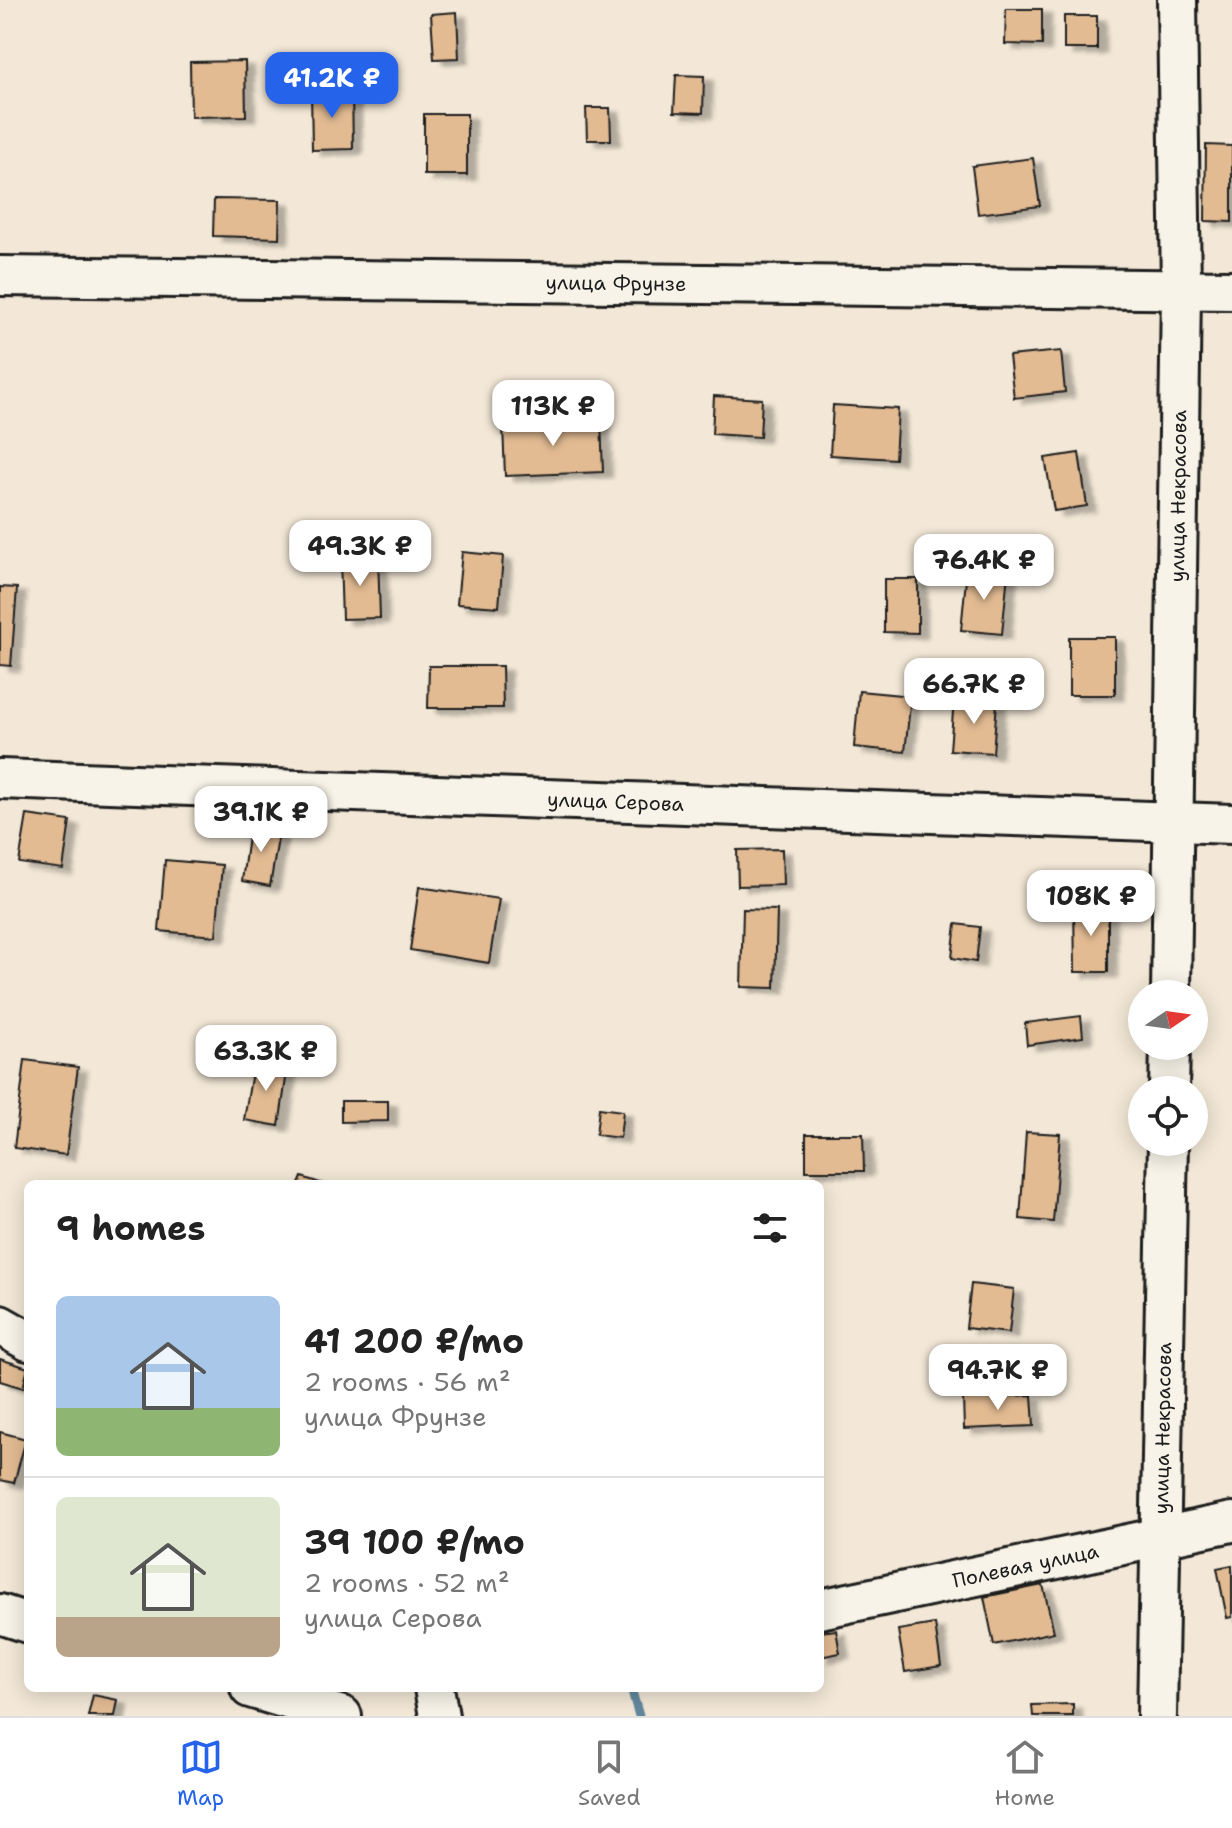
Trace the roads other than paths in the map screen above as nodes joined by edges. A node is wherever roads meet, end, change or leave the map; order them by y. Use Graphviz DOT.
graph roads {
  1 [pos="1177,0"];
  2 [pos="0,276"];
  3 [pos="1181,290"];
  4 [pos="1232,290"];
  5 [pos="0,779"];
  6 [pos="1173,823"];
  7 [pos="1232,824"];
  8 [pos="1171,980"];
  9 [pos="1168,1156"];
  10 [pos="0,1325"];
  11 [pos="24,1339"];
  12 [pos="1232,1522"];
  13 [pos="1161,1537"];
  14 [pos="824,1608"];
  15 [pos="0,1614"];
  16 [pos="24,1622"];
  17 [pos="263,1692"];
  18 [pos="435,1692"];
  19 [pos="342,1716"];
  20 [pos="439,1716"];
  21 [pos="1157,1716"];
  1 -- 3 [label="street, улица Некрасова"];
  2 -- 3 [label="street, улица Фрунзе"];
  3 -- 4 [label="street, улица Фрунзе"];
  3 -- 6 [label="street, улица Некрасова"];
  5 -- 6 [label="street, улица Серова"];
  6 -- 7 [label="street, улица Серова"];
  6 -- 8 [label="street, улица Некрасова"];
  9 -- 13 [label="street, улица Некрасова"];
  10 -- 11 [label="street"];
  12 -- 13 [label="street, Полевая улица"];
  13 -- 14 [label="street, Полевая улица"];
  13 -- 21 [label="street, улица Некрасова"];
  15 -- 16 [label="street"];
  17 -- 19 [label="street"];
  18 -- 20 [label="street"];
}
